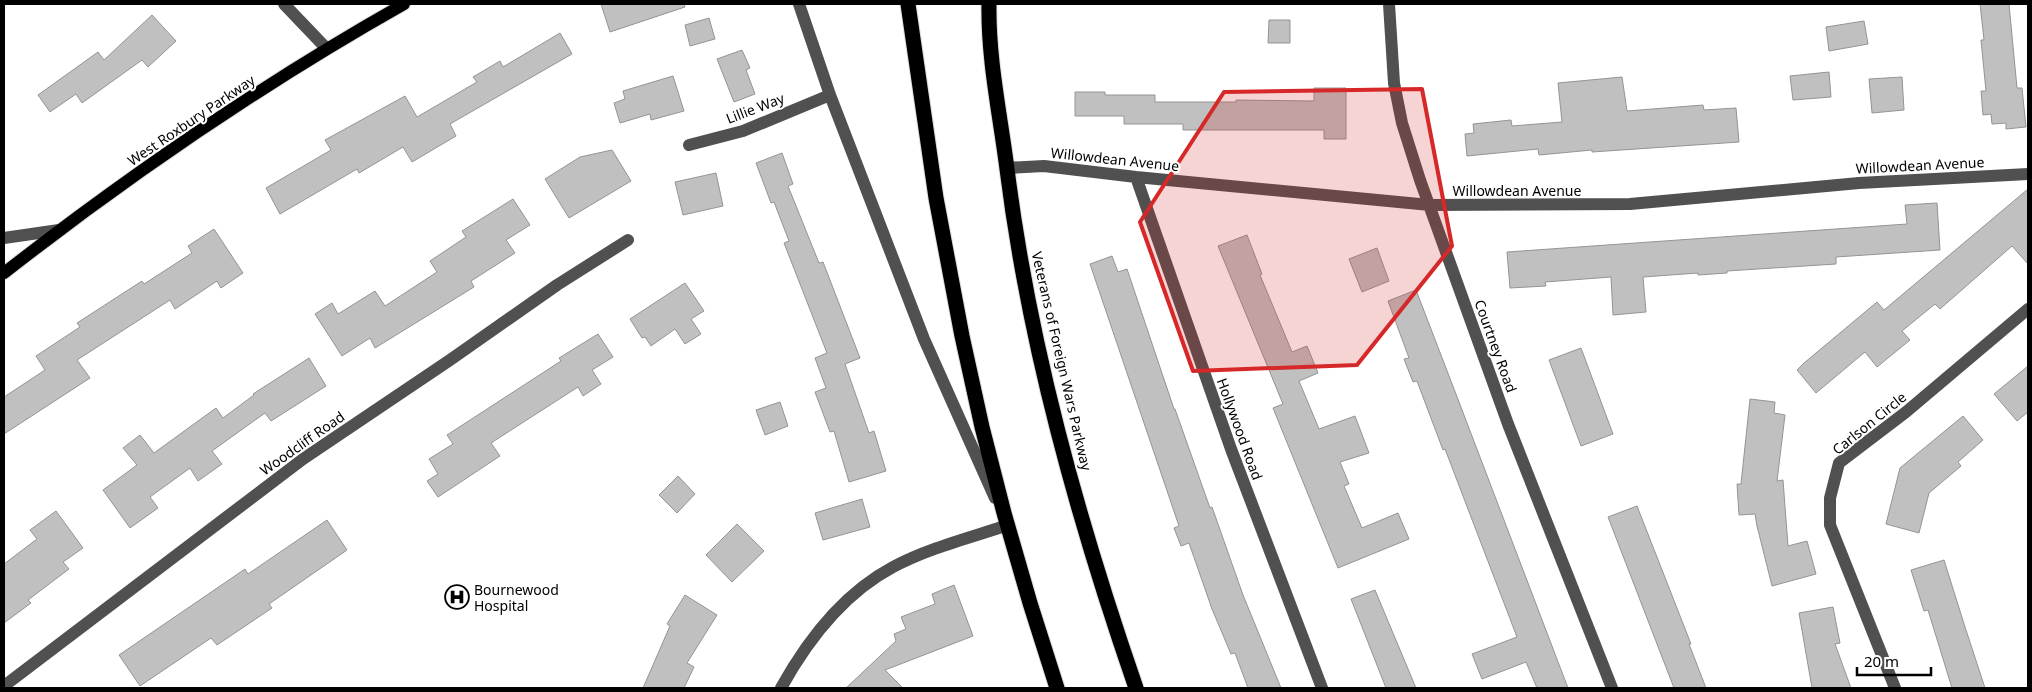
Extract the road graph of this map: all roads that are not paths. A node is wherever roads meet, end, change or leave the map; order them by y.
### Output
1 (284, 4) edge
2 (404, 4) edge
3 (799, 4) edge
4 (908, 4) edge
5 (989, 4) edge
6 (1389, 4) edge
7 (326, 48) junction
8 (830, 95) junction
9 (689, 145) dead end
10 (1006, 168) junction
11 (2028, 174) edge
12 (1136, 177) junction
13 (1430, 206) junction
14 (59, 230) junction
15 (4, 238) edge
16 (628, 240) dead end
17 (4, 273) edge
18 (2028, 309) edge
19 (1008, 525) junction
20 (4, 686) edge
21 (781, 688) edge
22 (1058, 688) edge
23 (1136, 688) edge
24 (1322, 688) edge
25 (1612, 688) edge
26 (1895, 688) edge

1 - 7 street
2 - 7 main road, West Roxbury Parkway
3 - 8 street
4 - 19 highway
5 - 10 highway, Veterans of Foreign Wars Parkway
6 - 13 street, Courtney Road
7 - 14 main road, West Roxbury Parkway
8 - 9 street, Lillie Way
8 - 19 street
10 - 12 street, Willowdean Avenue
10 - 23 highway, Veterans of Foreign Wars Parkway
11 - 13 street, Willowdean Avenue
12 - 13 street, Willowdean Avenue
12 - 24 street, Hollywood Road
13 - 25 street, Courtney Road
14 - 15 street
14 - 17 main road, West Roxbury Parkway
16 - 20 street, Woodcliff Road
18 - 26 street, Carlson Circle
19 - 21 street
19 - 22 highway

